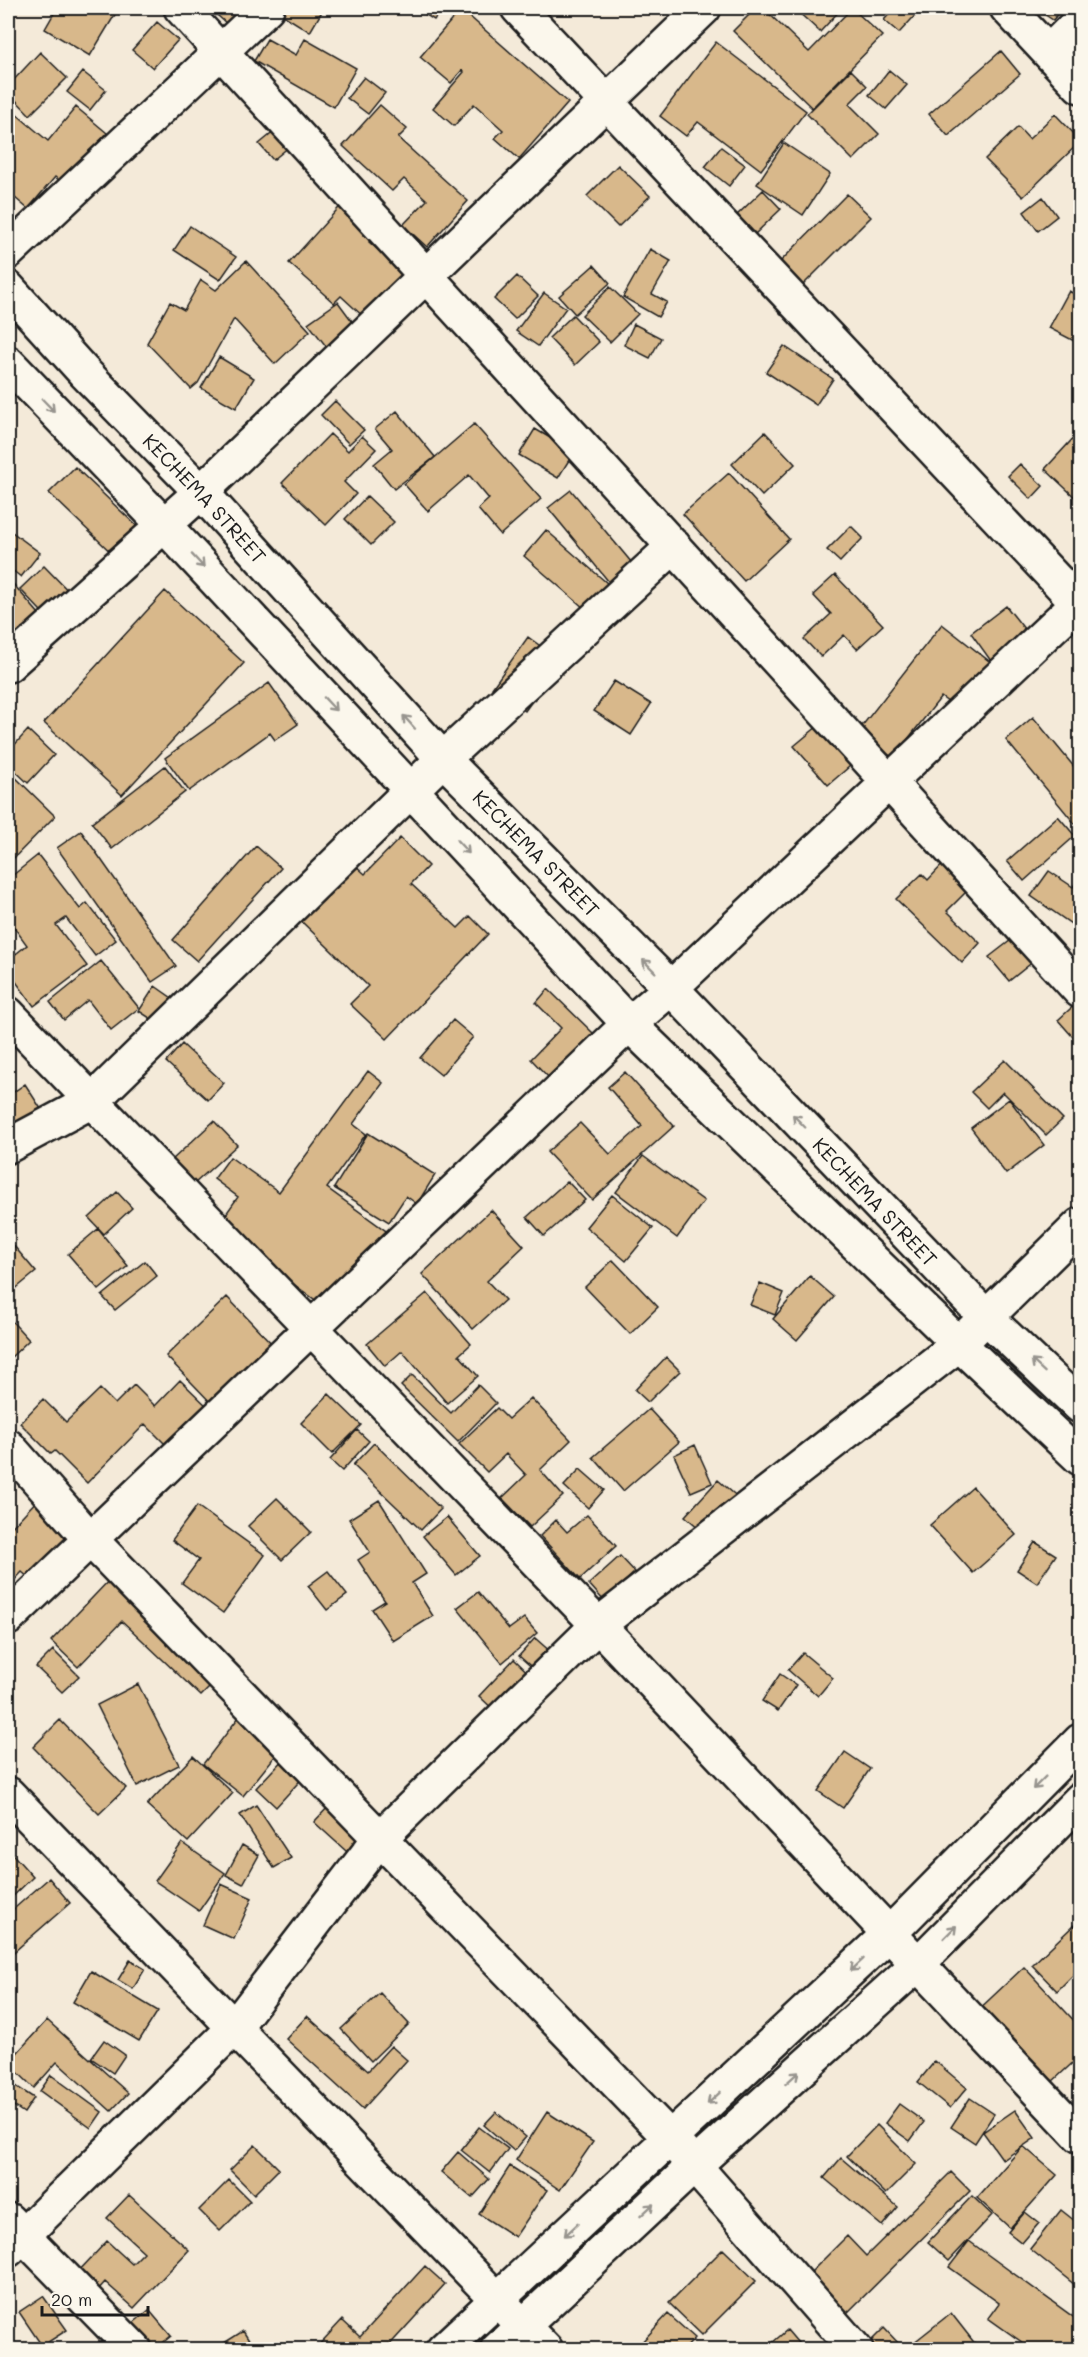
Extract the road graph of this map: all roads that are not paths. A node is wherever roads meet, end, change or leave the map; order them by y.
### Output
1 (181, 8) edge
2 (267, 8) edge
3 (518, 8) edge
4 (704, 8) edge
5 (1007, 8) edge
6 (1080, 21) edge
7 (221, 51) junction
8 (1049, 52) junction
9 (1080, 86) edge
10 (607, 101) junction
11 (8, 252) edge
12 (427, 274) junction
13 (8, 288) edge
14 (8, 363) edge
15 (201, 492) junction
16 (163, 524) junction
17 (674, 546) junction
18 (1080, 603) edge
19 (8, 665) edge
20 (443, 759) junction
21 (889, 782) junction
22 (411, 791) junction
23 (671, 988) junction
24 (1080, 991) edge
25 (8, 1014) edge
26 (629, 1024) junction
27 (92, 1101) junction
28 (8, 1146) edge
29 (1080, 1225) edge
30 (985, 1316) junction
31 (311, 1328) junction
32 (959, 1344) junction
33 (1080, 1406) edge
34 (8, 1446) edge
35 (1080, 1458) edge
36 (90, 1539) junction
37 (8, 1618) edge
38 (597, 1625) junction
39 (1080, 1741) edge
40 (8, 1794) edge
41 (1080, 1800) edge
42 (379, 1839) junction
43 (890, 1933) junction
44 (919, 1963) junction
45 (234, 2028) junction
46 (1080, 2136) edge
47 (670, 2138) junction
48 (695, 2165) junction
49 (13, 2234) edge
50 (496, 2299) junction
51 (523, 2325) junction
52 (135, 2349) edge
53 (443, 2349) edge
54 (497, 2349) edge
55 (546, 2349) edge
56 (856, 2349) edge

1 - 7 street
2 - 7 street
3 - 10 street
4 - 10 street
5 - 8 street
6 - 8 street
7 - 11 street
7 - 12 street
8 - 9 street
10 - 12 street
10 - 18 street
12 - 15 street
12 - 17 street
13 - 15 street, KECHEMA STREET
14 -> 16 street
15 - 16 street
20 -> 15 street, KECHEMA STREET
16 - 19 street
16 -> 22 street
17 - 20 street
17 - 21 street
18 - 21 street
20 - 22 street
23 -> 20 street, KECHEMA STREET
21 - 23 street
21 - 24 street
22 -> 26 street
22 - 27 street
23 - 26 street
30 -> 23 street, KECHEMA STREET
25 - 27 street
26 - 31 street
26 - 32 street
27 - 28 street
27 - 31 street
29 - 30 street
30 - 32 street
33 -> 30 street, KECHEMA STREET
31 - 36 street
31 - 38 street
32 - 35 street
32 - 38 street
34 - 36 street
36 - 37 street
36 - 42 street
38 - 42 street
38 - 43 street
39 -> 43 street
40 - 45 street
44 -> 41 street
42 - 45 street
42 - 47 street
43 - 44 street
43 -> 47 street
44 - 46 street
48 -> 44 street
45 - 49 street
45 - 50 street
47 - 48 street
47 -> 50 street
51 -> 48 street
48 - 56 street
49 - 52 street
50 - 51 street
50 - 53 street
51 - 54 street
51 - 55 street

